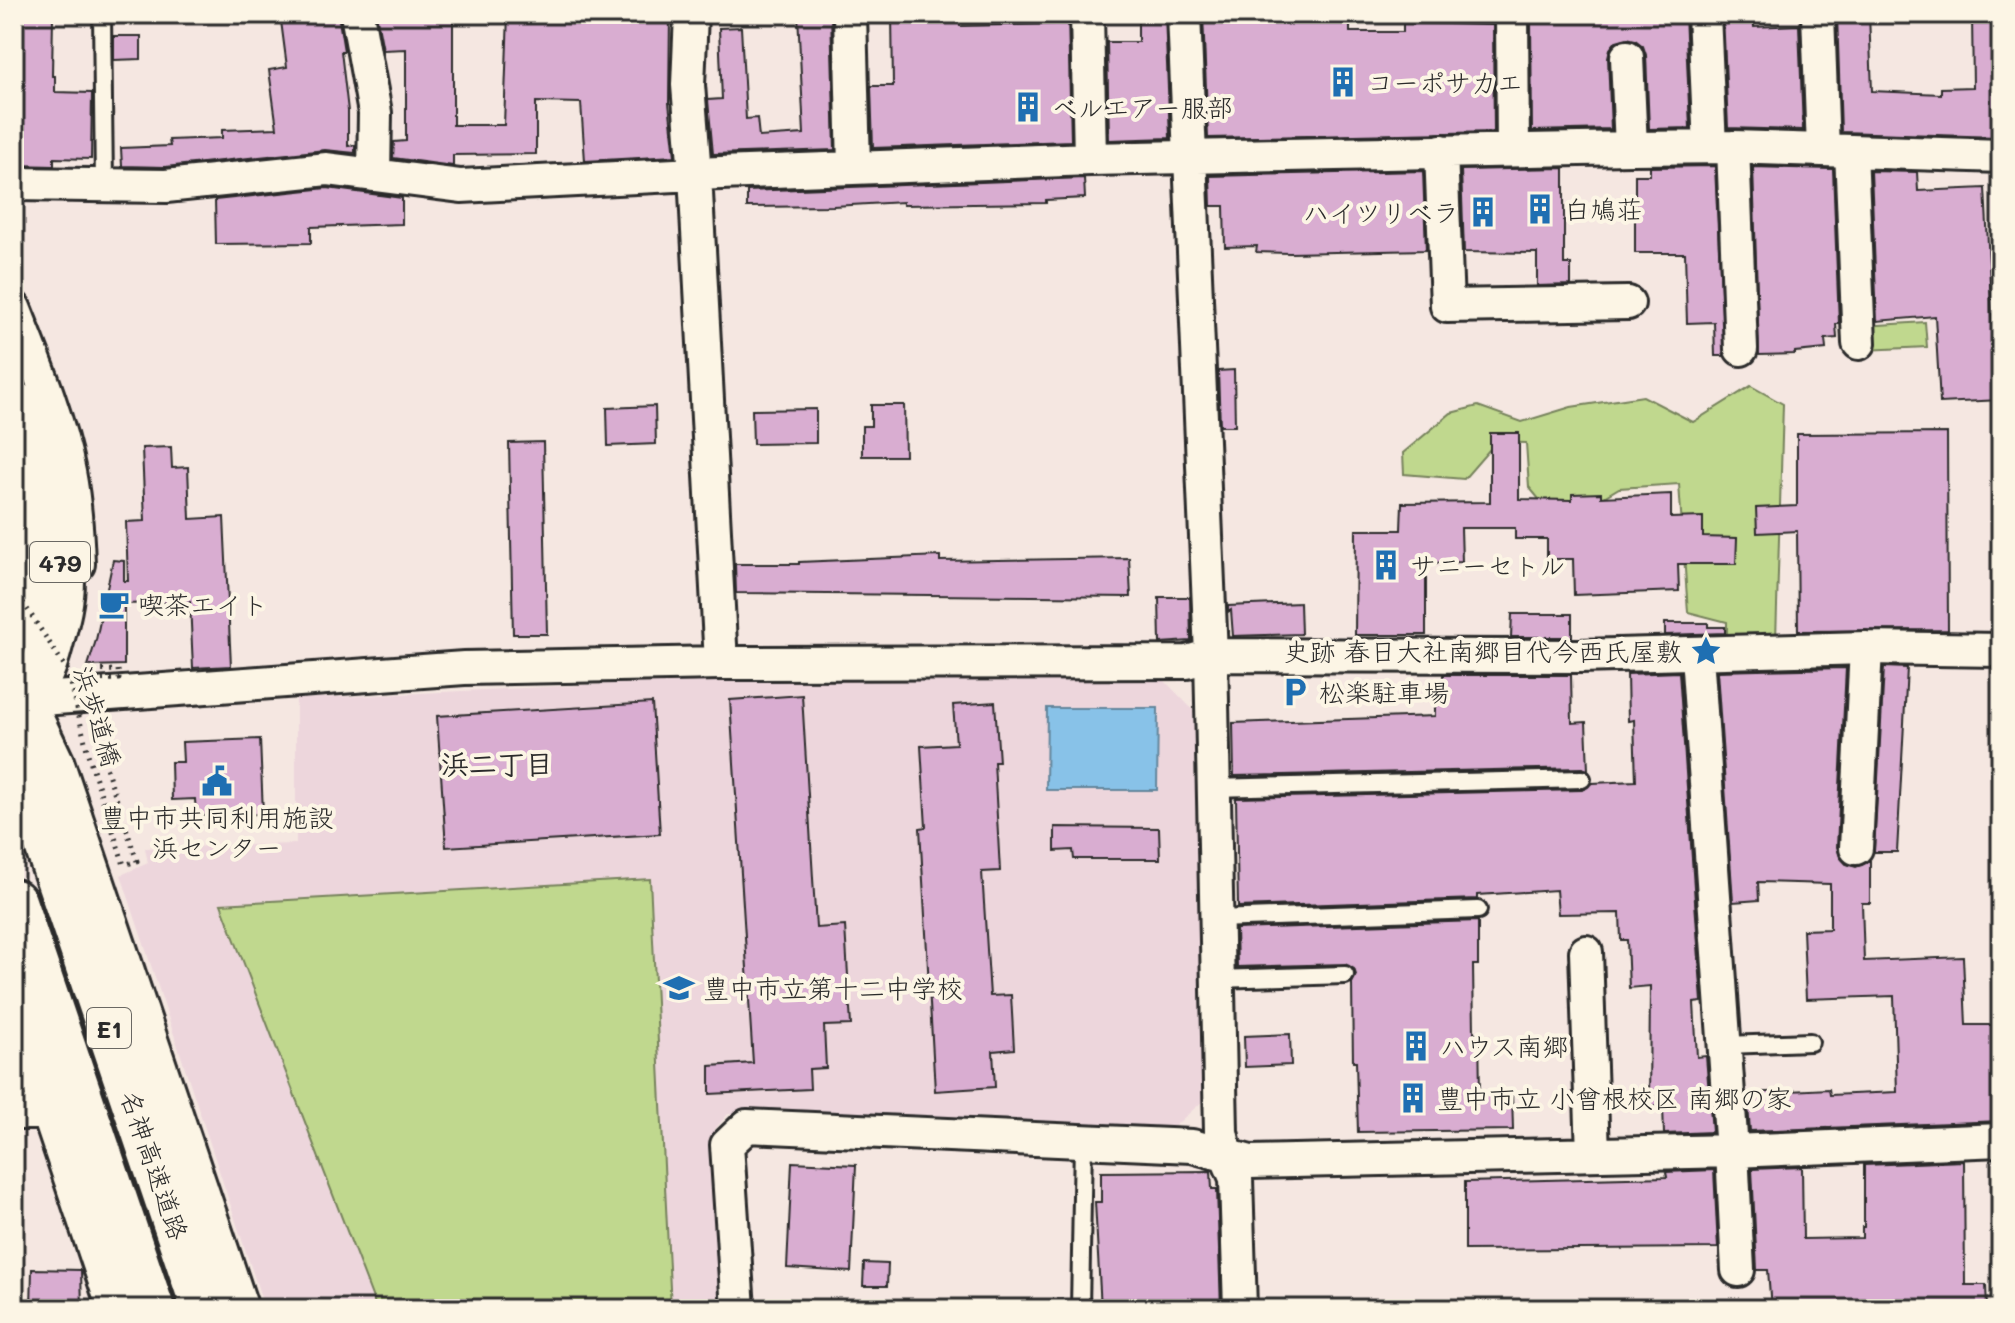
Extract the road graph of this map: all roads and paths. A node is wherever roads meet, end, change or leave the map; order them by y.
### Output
1 (102, 14) edge
2 (357, 14) edge
3 (691, 14) edge
4 (850, 14) edge
5 (1087, 14) edge
6 (1184, 14) edge
7 (1512, 14) edge
8 (1704, 14) edge
9 (1818, 14) edge
10 (1627, 57) dead end
11 (1721, 147) junction
12 (1631, 148) junction
13 (1513, 150) junction
14 (1837, 150) junction
15 (1441, 151) junction
16 (1189, 156) junction
17 (2001, 156) edge
18 (1090, 159) junction
19 (854, 167) junction
20 (695, 174) junction
21 (374, 175) junction
22 (14, 184) edge
23 (104, 185) junction
24 (1628, 303) dead end
25 (14, 308) edge
26 (1859, 343) dead end
27 (1741, 349) dead end
28 (14, 404) edge
29 (14, 517) edge
30 (14, 589) edge
31 (14, 631) edge
32 (1866, 648) junction
33 (2001, 650) edge
34 (1211, 655) junction
35 (1697, 655) junction
36 (721, 663) junction
37 (84, 683) junction
38 (21, 709) edge
39 (14, 748) edge
40 (1582, 779) dead end
41 (1213, 788) junction
42 (1856, 848) dead end
43 (14, 902) edge
44 (1478, 910) dead end
45 (1216, 919) junction
46 (1586, 952) dead end
47 (1345, 975) dead end
48 (1217, 979) junction
49 (14, 1011) edge
50 (1810, 1042) dead end
51 (1725, 1045) junction
52 (14, 1113) edge
53 (48, 1113) junction
54 (2001, 1140) edge
55 (1083, 1141) junction
56 (1732, 1151) junction
57 (1593, 1154) junction
58 (1226, 1155) junction
59 (1738, 1270) dead end
60 (114, 1309) edge
61 (152, 1309) edge
62 (204, 1309) edge
63 (242, 1309) edge
64 (738, 1309) edge
65 (1080, 1309) edge
66 (1240, 1309) edge

1 - 23 lane
2 - 21 street
3 - 20 street
4 - 19 street
5 - 18 street
6 - 16 street
7 - 13 street
8 - 11 street
9 - 14 street
10 - 12 street
11 - 12 street
11 - 14 street
11 - 27 street
12 - 13 street
13 - 15 street
14 - 17 street
14 - 26 street
15 - 16 street
15 - 24 street
16 - 18 street
16 - 34 street
18 - 19 street
19 - 20 street
20 - 21 street
20 - 36 street
21 - 23 street
22 - 23 street
25 - 38 street
28 - 38 highway, 479
29 - 31 highway, 479
30 - 37 path, 浜歩道橋, bridge
32 - 33 street
32 - 35 street
32 - 42 street
34 - 35 street
34 - 36 street
34 - 41 street
35 - 51 street
36 - 37 street
37 - 37 path, bridge
37 - 37 path, 浜歩道橋, bridge
37 - 38 street
38 - 63 street
39 - 62 highway, 名神高速道路 / E1
40 - 41 lane
41 - 45 street
43 - 61 highway, 名神高速道路 / E1
44 - 45 lane
45 - 48 street
46 - 57 street
47 - 48 lane
48 - 58 street
49 - 53 street
50 - 51 lane
51 - 56 street
52 - 53 street
53 - 60 street
54 - 56 street
55 - 58 street
55 - 64 street
55 - 65 lane
56 - 57 street
56 - 59 street
57 - 58 street
58 - 66 street

